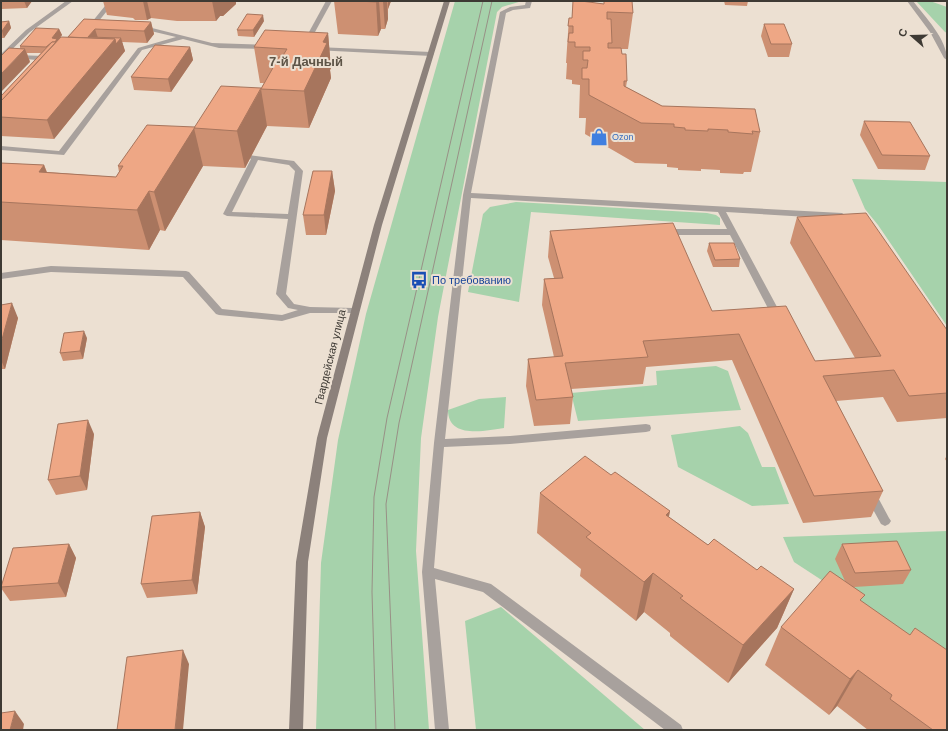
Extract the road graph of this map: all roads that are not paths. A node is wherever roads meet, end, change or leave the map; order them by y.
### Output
1 (70, 1) edge
2 (112, 1) edge
3 (329, 1) edge
4 (447, 1) edge
5 (529, 1) edge
6 (910, 1) edge
7 (115, 25) edge
8 (129, 26) edge
9 (312, 32) edge
10 (181, 38) junction
11 (277, 48) edge
12 (307, 49) edge
13 (431, 54) junction
14 (16, 57) edge
15 (1, 58) edge
16 (947, 58) edge
17 (32, 69) edge
18 (1, 148) edge
19 (467, 195) junction
20 (720, 208) junction
21 (292, 217) junction
22 (849, 217) edge
23 (655, 232) edge
24 (732, 232) junction
25 (1, 276) edge
26 (310, 310) junction
27 (354, 311) junction
28 (784, 330) edge
29 (646, 428) dead end
30 (439, 443) junction
31 (866, 485) edge
32 (885, 521) dead end
33 (428, 572) junction
34 (670, 728) edge
35 (296, 730) edge
36 (442, 730) edge

1 - 15 street
2 - 7 street
3 - 9 street
4 - 13 street, Гвардейская улица
5 - 19 street
6 - 16 street
8 - 10 street
10 - 11 street
10 - 18 street
12 - 13 street
13 - 27 street, Гвардейская улица
14 - 17 street
19 - 20 street
19 - 30 street
20 - 22 street
20 - 24 street
21 - 21 street
21 - 26 street
23 - 24 street
24 - 28 street
25 - 26 street
26 - 27 street
27 - 35 street, Гвардейская улица
29 - 30 street
30 - 33 street
31 - 32 street
33 - 34 street
33 - 36 street

